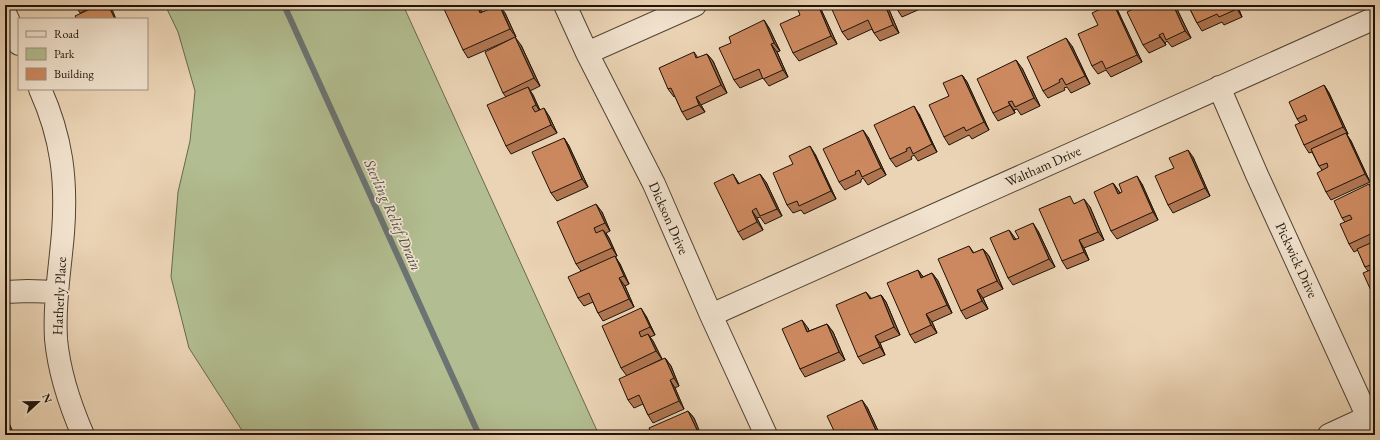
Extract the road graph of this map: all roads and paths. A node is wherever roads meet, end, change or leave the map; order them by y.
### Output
1 (565, 5) edge
2 (695, 5) edge
3 (5, 13) edge
4 (1375, 18) edge
5 (18, 42) edge
6 (587, 53) junction
7 (1219, 87) junction
8 (40, 90) edge
9 (5, 292) edge
10 (56, 292) junction
11 (711, 315) junction
12 (1371, 425) edge
13 (83, 435) edge
14 (766, 435) edge
15 (1329, 435) edge

1 - 6 street, Dickson Drive
2 - 6 street
3 - 5 street
4 - 7 street, Waltham Drive
6 - 11 street, Dickson Drive
7 - 11 street, Waltham Drive
7 - 12 street, Pickwick Drive
8 - 10 street, Hatherly Place
9 - 10 street
10 - 13 street, Hatherly Place
11 - 14 street, Dickson Drive
12 - 15 street

